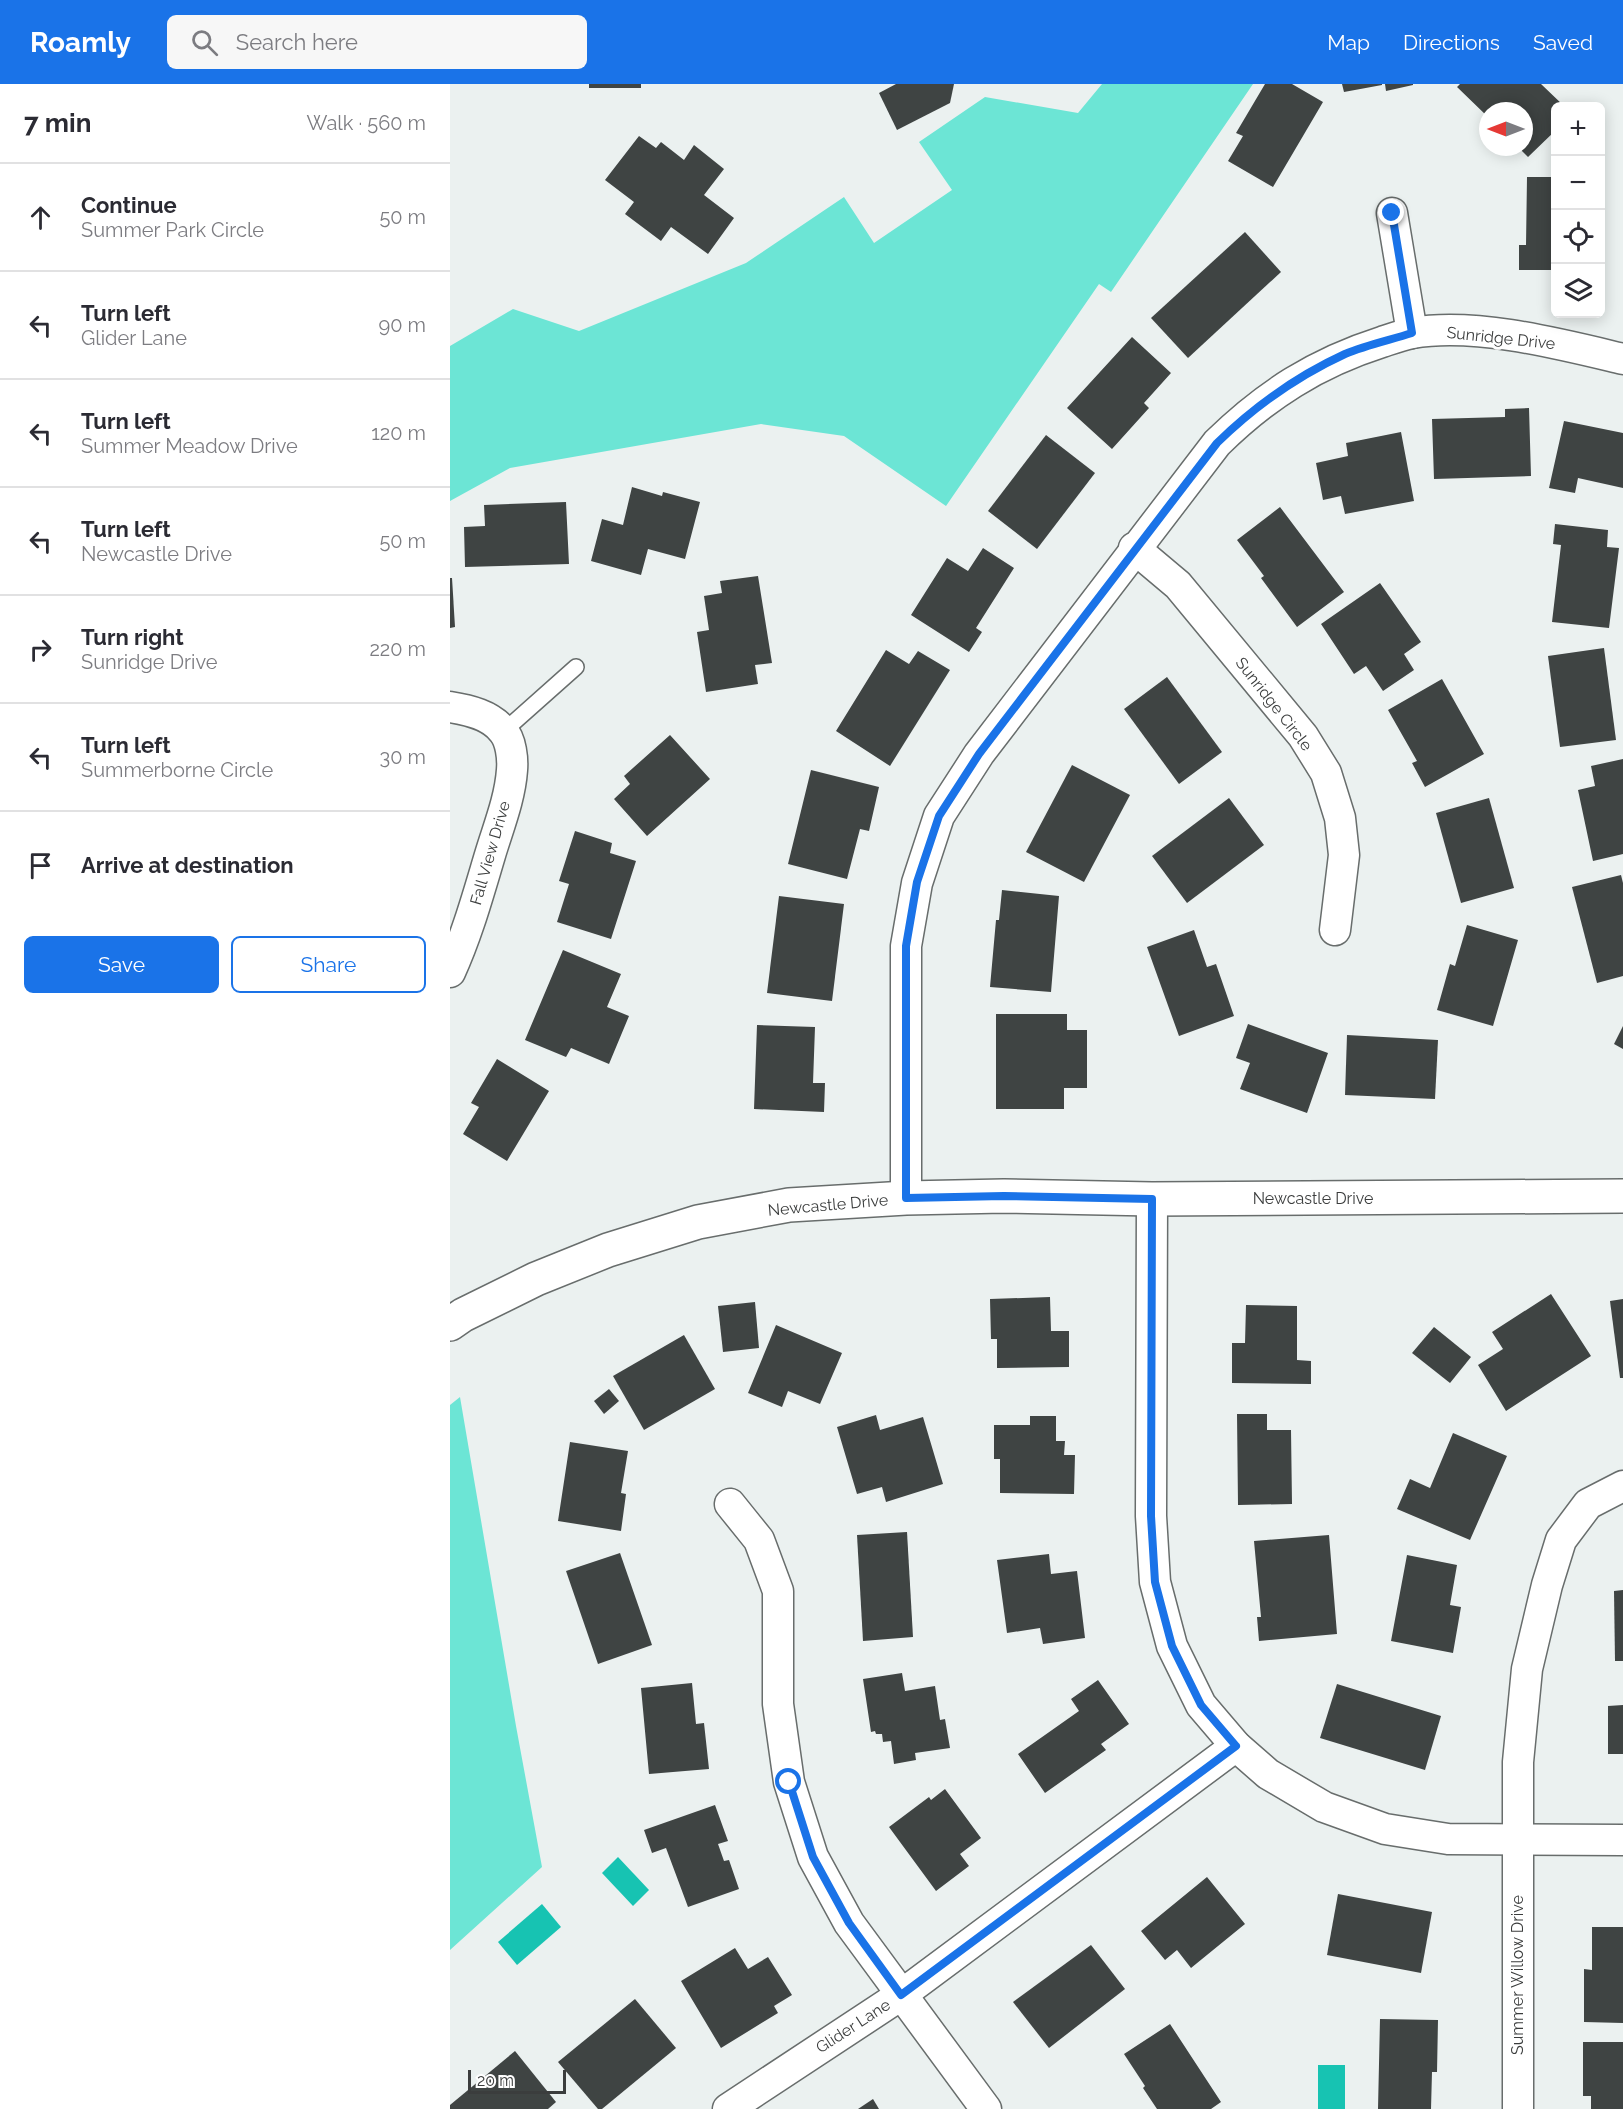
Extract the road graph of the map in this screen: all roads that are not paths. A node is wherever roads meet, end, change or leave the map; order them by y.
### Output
1 (1392, 213) dead end
2 (1412, 333) junction
3 (1623, 359) edge
4 (1134, 548) junction
5 (576, 668) dead end
6 (450, 707) edge
7 (504, 731) junction
8 (1335, 930) dead end
9 (450, 972) edge
10 (1623, 1196) edge
11 (906, 1198) junction
12 (1152, 1199) junction
13 (450, 1324) edge
14 (1623, 1486) edge
15 (730, 1504) dead end
16 (1236, 1746) junction
17 (1517, 1840) junction
18 (1623, 1840) edge
19 (901, 1995) junction
20 (728, 2109) edge
21 (986, 2109) edge
22 (1518, 2109) edge

1 - 2 street
2 - 3 street, Sunridge Drive
2 - 4 street, Sunridge Drive
4 - 8 street, Sunridge Circle
4 - 11 street, Sunridge Drive
5 - 7 lane
6 - 7 street
7 - 9 street, Fall View Drive
10 - 12 street, Newcastle Drive
11 - 12 street, Newcastle Drive
11 - 13 street, Newcastle Drive
12 - 16 street
14 - 17 street, Summer Willow Drive
15 - 19 street
16 - 17 street
16 - 19 street, Glider Lane
17 - 18 street
17 - 22 street, Summer Willow Drive
19 - 20 street, Glider Lane
19 - 21 street

